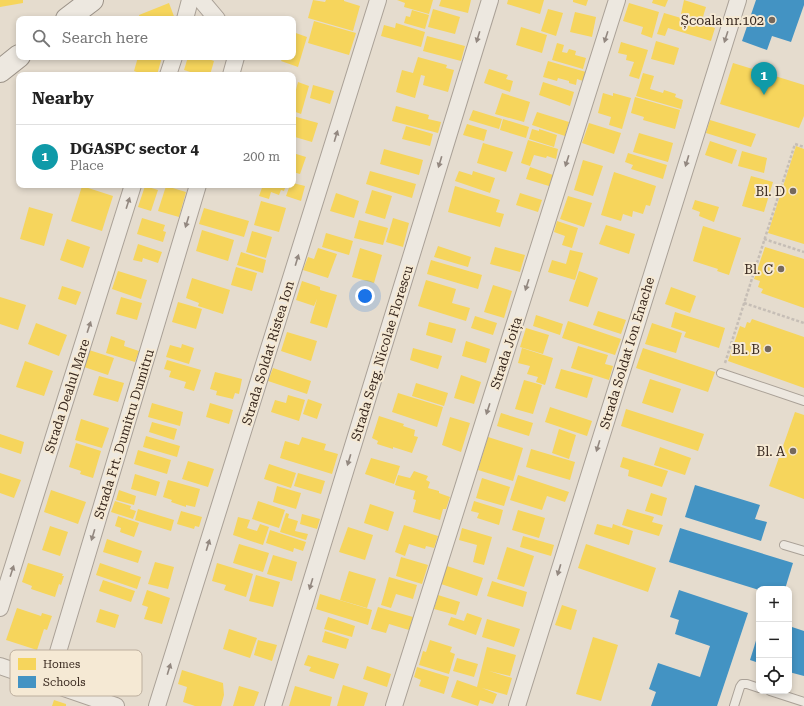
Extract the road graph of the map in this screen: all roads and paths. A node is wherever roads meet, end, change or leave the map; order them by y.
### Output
1 (92, 0) edge
2 (190, 0) edge
3 (201, 0) edge
4 (378, 0) edge
5 (490, 0) edge
6 (617, 0) edge
7 (738, 0) edge
8 (71, 16) edge
9 (186, 16) edge
10 (214, 16) edge
11 (16, 58) edge
12 (173, 60) edge
13 (235, 60) edge
14 (0, 71) edge
15 (169, 72) edge
16 (232, 72) edge
17 (804, 147) edge
18 (132, 188) edge
19 (197, 188) edge
20 (764, 239) junction
21 (804, 252) edge
22 (744, 303) junction
23 (804, 322) edge
24 (721, 373) joint
25 (804, 401) edge
26 (784, 545) dead end
27 (804, 551) edge
28 (0, 608) edge
29 (59, 650) edge
30 (0, 666) edge
31 (10, 669) edge
32 (756, 687) edge
33 (779, 694) edge
34 (77, 696) edge
35 (89, 702) edge
36 (804, 702) edge
37 (116, 706) edge
38 (157, 706) edge
39 (273, 706) edge
40 (394, 706) edge
41 (517, 706) edge
42 (734, 706) edge

1 - 8 main road
2 - 9 street
3 - 10 street
38 -> 4 street, Strada Soldat Ristea Ion
5 -> 39 street, Strada Serg. Nicolae Florescu
6 -> 40 street, Strada Joița
7 -> 41 street, Strada Soldat Ion Enache
11 - 14 main road
12 - 15 street
13 - 16 street
17 - 20 path
28 -> 18 street, Strada Dealul Mare
19 -> 29 street, Strada Frt. Dumitru Dumitru
20 - 21 path
20 - 22 path
22 - 23 path
22 - 24 path
24 - 25 lane
26 - 27 lane
30 - 31 street
32 - 42 lane
33 - 36 lane
34 - 35 street
35 - 37 street

